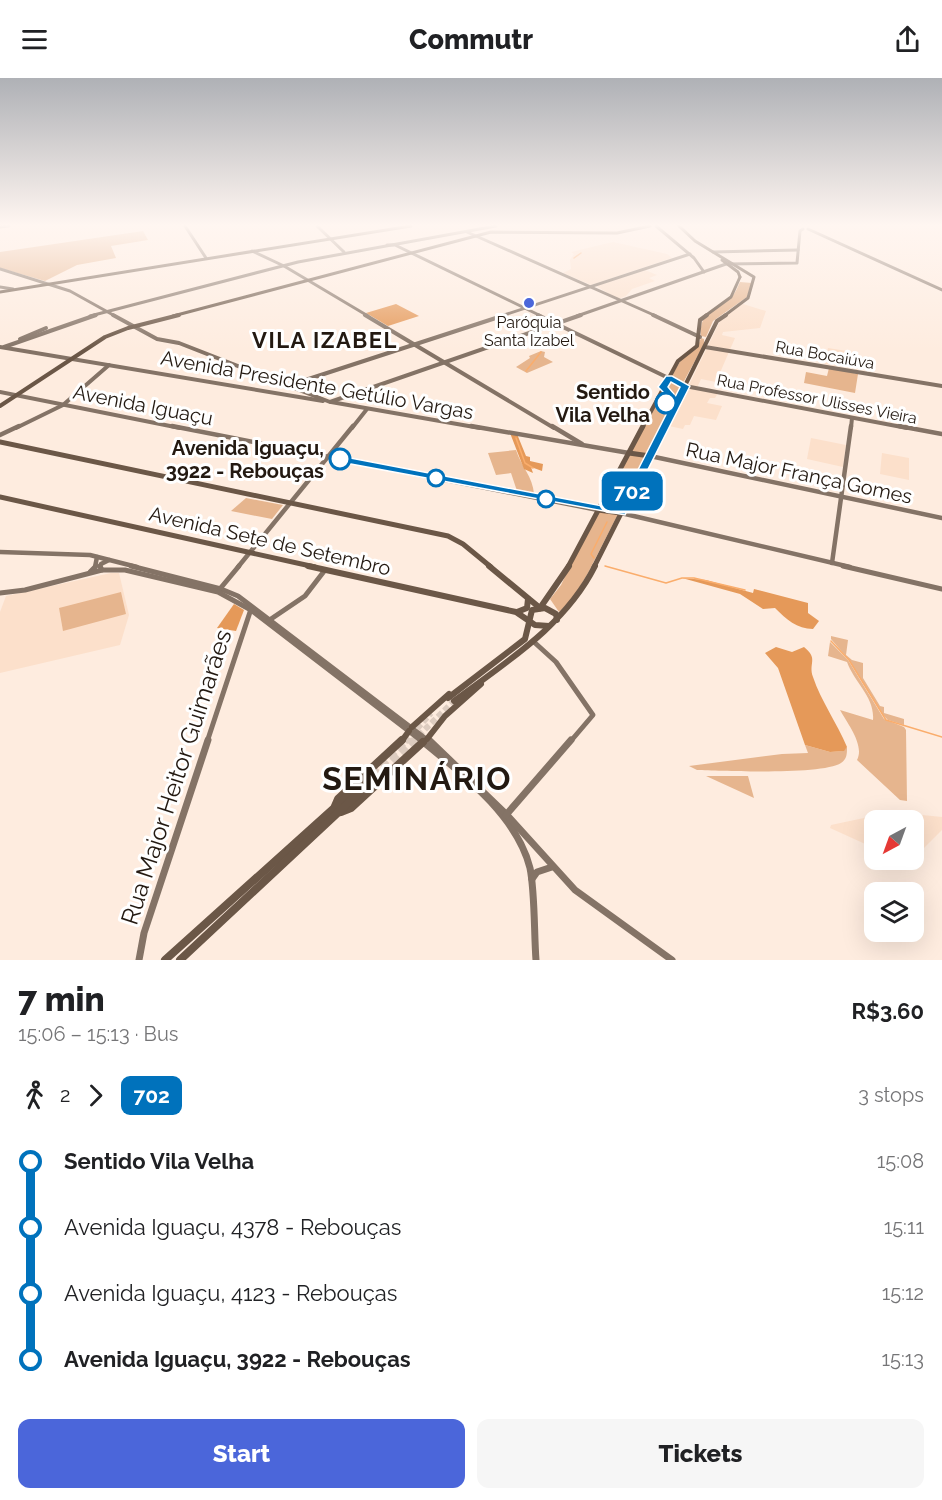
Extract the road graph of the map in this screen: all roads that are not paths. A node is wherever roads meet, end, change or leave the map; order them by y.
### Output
1 (147, 267) edge
2 (275, 267) edge
3 (287, 267) edge
4 (355, 267) edge
5 (441, 267) edge
6 (549, 267) edge
7 (650, 267) edge
8 (701, 267) edge
9 (717, 267) edge
10 (731, 267) edge
11 (739, 267) edge
12 (891, 267) edge
13 (0, 269) edge
14 (704, 272) junction
15 (754, 277) junction
16 (308, 280) junction
17 (742, 281) junction
18 (45, 283) junction
19 (754, 283) junction
20 (593, 286) junction
21 (0, 287) edge
22 (13, 289) junction
23 (942, 290) edge
24 (0, 292) edge
25 (620, 301) junction
26 (526, 308) junction
27 (106, 311) junction
28 (558, 323) junction
29 (134, 327) junction
30 (700, 336) junction
31 (709, 339) junction
32 (414, 344) junction
33 (705, 346) junction
34 (1, 347) edge
35 (72, 359) junction
36 (444, 363) junction
37 (109, 365) junction
38 (669, 378) junction
39 (287, 386) junction
40 (685, 386) junction
41 (942, 387) edge
42 (0, 392) edge
43 (16, 396) junction
44 (322, 400) junction
45 (330, 402) junction
46 (63, 405) junction
47 (0, 406) edge
48 (367, 409) junction
49 (852, 418) junction
50 (942, 434) edge
51 (0, 435) edge
52 (0, 442) edge
53 (584, 445) junction
54 (628, 453) junction
55 (650, 456) junction
56 (327, 457) junction
57 (0, 497) edge
58 (841, 497) junction
59 (289, 503) junction
60 (598, 510) junction
61 (621, 513) junction
62 (942, 518) edge
63 (463, 544) junction
64 (474, 549) dead end
65 (0, 552) edge
66 (249, 553) junction
67 (97, 557) junction
68 (109, 560) junction
69 (832, 563) junction
70 (102, 570) junction
71 (325, 570) junction
72 (88, 573) junction
73 (942, 589) edge
74 (219, 590) junction
75 (0, 593) edge
76 (528, 599) junction
77 (539, 605) junction
78 (252, 608) junction
79 (516, 612) junction
80 (268, 621) junction
81 (531, 622) junction
82 (554, 624) junction
83 (529, 630) junction
84 (534, 642) junction
85 (488, 672) junction
86 (451, 699) tunnel mouth
87 (410, 729) junction
88 (425, 741) junction
89 (374, 776) tunnel mouth
90 (335, 812) junction
91 (506, 815) junction
92 (552, 867) junction
93 (532, 879) junction
94 (139, 960) edge
95 (165, 960) edge
96 (180, 960) edge
97 (536, 960) edge
98 (672, 960) edge

1 - 18 main road
2 - 27 street
3 - 16 street
4 - 16 main road
5 - 26 street, Rua Professor Ulisses Vieira
6 - 20 street
7 - 20 street
8 - 14 street
9 - 14 street
10 - 17 main road
11 - 15 main road
12 - 23 street
13 - 18 street
14 - 25 street
15 - 17 main road
15 - 19 main road
16 - 29 main road
16 - 32 street
17 - 19 main road
17 - 30 main road
18 - 22 main road
18 - 27 street
19 - 31 main road
20 - 25 street
20 - 26 street
21 - 22 street
22 - 24 main road
25 - 28 street
25 - 30 street
26 - 28 street, Rua Professor Ulisses Vieira
26 - 32 street
27 - 29 street
27 - 34 street
28 - 36 street
28 - 38 street, Rua Professor Ulisses Vieira
29 - 35 main road
29 - 39 street
30 - 31 main road
30 - 38 main road
31 - 33 main road
32 - 36 street
32 - 39 street
33 - 40 main road
33 - 41 street, Rua Bocaiúva
34 - 35 street, Avenida Presidente Getúlio Vargas
35 - 37 street, Avenida Presidente Getúlio Vargas
35 - 43 main road
36 - 45 street
36 - 53 street
37 - 44 street, Avenida Presidente Getúlio Vargas
37 - 46 street
38 - 40 street, Rua Professor Ulisses Vieira
38 - 54 main road
39 - 44 street
40 - 49 street, Rua Professor Ulisses Vieira
40 - 55 main road
42 - 43 street, Avenida Iguaçu
43 - 46 street, Avenida Iguaçu
43 - 47 main road
44 - 45 street, Avenida Presidente Getúlio Vargas
45 - 48 street, Avenida Presidente Getúlio Vargas
46 - 51 street
46 - 56 street, Avenida Iguaçu
48 - 53 street, Avenida Presidente Getúlio Vargas
48 - 56 street
49 - 50 street, Rua Professor Ulisses Vieira
49 - 58 street
52 - 59 main road
53 - 54 street, Avenida Presidente Getúlio Vargas
54 - 55 main road
54 - 60 main road
55 - 58 street, Rua Major França Gomes
55 - 61 main road
56 - 59 street
56 - 60 street, Avenida Iguaçu
57 - 66 main road, Avenida Sete de Setembro
58 - 62 street, Rua Major França Gomes
58 - 69 street
59 - 63 main road
59 - 66 street
60 - 61 main road
60 - 77 main road
61 - 69 street
61 - 82 main road
63 - 64 main road
63 - 76 main road
65 - 67 street
66 - 71 main road, Avenida Sete de Setembro
66 - 74 street
67 - 68 street
67 - 72 street
68 - 70 street
68 - 74 street
69 - 73 street
70 - 72 street
70 - 74 street
71 - 79 main road, Avenida Sete de Setembro
71 - 80 street
72 - 75 street
74 - 78 street
76 - 77 main road
76 - 79 main road
77 - 81 main road
77 - 82 main road
78 - 80 street
78 - 94 street, Rua Major Heitor Guimarães
79 - 81 main road, Avenida Sete de Setembro
80 - 87 street
81 - 82 main road
81 - 83 main road
82 - 84 main road
83 - 84 main road
83 - 85 main road
84 - 85 main road
84 - 91 street
85 - 86 main road
85 - 87 main road
85 - 88 main road
87 - 88 street
87 - 90 main road
88 - 90 main road
88 - 91 street
89 - 90 main road
90 - 95 main road
90 - 96 main road
91 - 92 street
91 - 93 street
92 - 93 street
92 - 98 street
93 - 97 street

